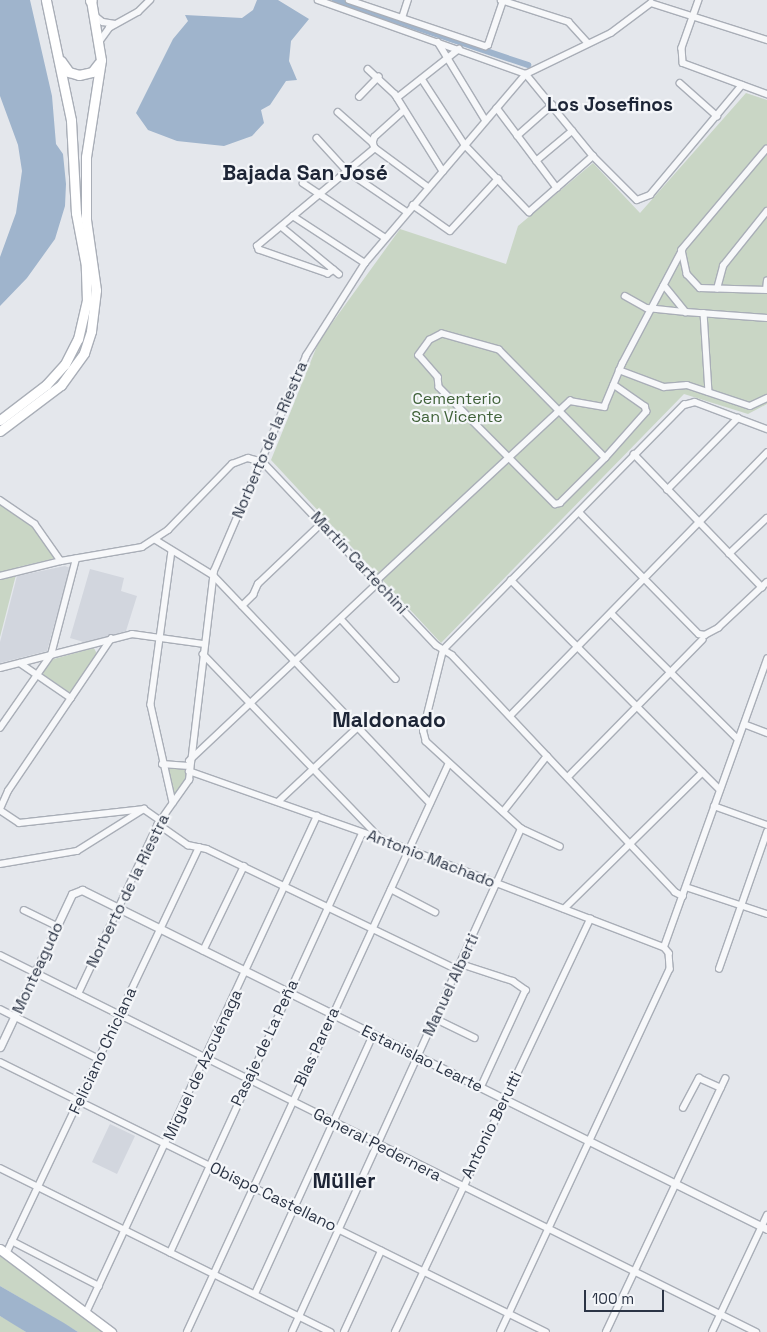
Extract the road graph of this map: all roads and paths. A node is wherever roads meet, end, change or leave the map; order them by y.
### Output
1 (46, 0) edge
2 (92, 0) edge
3 (150, 0) edge
4 (318, 0) edge
5 (349, 0) edge
6 (408, 0) edge
7 (502, 0) edge
8 (699, 0) edge
9 (93, 14) junction
10 (693, 15) junction
11 (402, 18) junction
12 (117, 24) junction
13 (767, 40) edge
14 (438, 41) junction
15 (99, 42) junction
16 (588, 43) junction
17 (459, 49) junction
18 (101, 55) junction
19 (59, 57) junction
20 (448, 60) junction
21 (368, 69) dead end
22 (526, 74) junction
23 (378, 78) junction
24 (422, 79) junction
25 (680, 83) dead end
26 (742, 85) junction
27 (767, 94) edge
28 (359, 97) dead end
29 (397, 98) junction
30 (552, 105) junction
31 (497, 108) junction
32 (404, 111) junction
33 (338, 112) dead end
34 (717, 116) junction
35 (486, 121) junction
36 (572, 131) junction
37 (517, 136) junction
38 (317, 138) dead end
39 (465, 145) junction
40 (374, 146) junction
41 (767, 149) edge
42 (593, 156) junction
43 (536, 161) junction
44 (347, 171) junction
45 (443, 171) junction
46 (498, 179) junction
47 (303, 183) dead end
48 (428, 187) junction
49 (557, 188) junction
50 (319, 193) junction
51 (413, 205) junction
52 (767, 211) edge
53 (407, 212) junction
54 (293, 216) junction
55 (282, 227) junction
56 (384, 237) junction
57 (682, 250) junction
58 (365, 263) junction
59 (767, 281) edge
60 (664, 285) junction
61 (716, 289) junction
62 (766, 290) edge
63 (626, 296) dead end
64 (651, 309) junction
65 (686, 312) junction
66 (704, 314) junction
67 (767, 318) edge
68 (619, 370) junction
69 (614, 385) junction
70 (709, 392) junction
71 (767, 398) edge
72 (559, 411) junction
73 (738, 418) junction
74 (0, 420) edge
75 (767, 428) edge
76 (0, 430) edge
77 (767, 453) edge
78 (634, 454) junction
79 (605, 458) junction
80 (509, 459) junction
81 (263, 462) junction
82 (667, 490) junction
83 (0, 500) edge
84 (579, 512) junction
85 (767, 518) edge
86 (698, 522) junction
87 (322, 523) junction
88 (156, 540) junction
89 (172, 550) junction
90 (729, 554) junction
91 (76, 559) junction
92 (61, 561) junction
93 (213, 575) junction
94 (0, 576) edge
95 (644, 578) junction
96 (511, 580) junction
97 (377, 582) junction
98 (767, 582) edge
99 (762, 587) junction
100 (242, 606) junction
101 (611, 613) junction
102 (341, 620) junction
103 (160, 637) junction
104 (703, 637) junction
105 (111, 639) junction
106 (204, 644) junction
107 (578, 648) junction
108 (443, 650) junction
109 (51, 654) junction
110 (202, 654) junction
111 (767, 659) edge
112 (295, 662) junction
113 (20, 663) junction
114 (0, 668) edge
115 (37, 674) junction
116 (671, 674) junction
117 (396, 679) dead end
118 (72, 698) junction
119 (251, 704) junction
120 (637, 708) junction
121 (510, 716) junction
122 (744, 724) junction
123 (0, 728) edge
124 (357, 728) junction
125 (767, 733) edge
126 (738, 738) junction
127 (548, 756) junction
128 (449, 763) junction
129 (162, 764) junction
130 (189, 766) junction
131 (313, 769) junction
132 (702, 773) junction
133 (568, 777) junction
134 (720, 790) junction
135 (278, 802) junction
136 (173, 803) junction
137 (430, 803) junction
138 (714, 806) junction
139 (144, 808) junction
140 (0, 810) edge
141 (503, 812) junction
142 (317, 816) junction
143 (159, 822) junction
144 (767, 825) edge
145 (521, 829) junction
146 (767, 832) edge
147 (362, 834) junction
148 (382, 839) junction
149 (632, 843) junction
150 (199, 847) junction
151 (560, 847) dead end
152 (409, 850) junction
153 (0, 864) edge
154 (244, 866) junction
155 (497, 884) junction
156 (287, 886) junction
157 (686, 887) junction
158 (391, 889) junction
159 (78, 890) joint
160 (682, 896) junction
161 (742, 906) junction
162 (328, 907) junction
163 (119, 908) junction
164 (564, 909) junction
165 (24, 910) dead end
166 (435, 912) dead end
167 (767, 914) edge
168 (590, 919) junction
169 (57, 926) junction
170 (372, 928) junction
171 (161, 929) junction
172 (664, 948) junction
173 (203, 951) junction
174 (0, 955) edge
175 (460, 967) junction
176 (718, 968) dead end
177 (246, 972) junction
178 (35, 973) junction
179 (288, 992) junction
180 (78, 994) junction
181 (0, 1009) edge
182 (120, 1015) junction
183 (332, 1015) junction
184 (15, 1016) junction
185 (436, 1019) junction
186 (374, 1035) junction
187 (475, 1038) dead end
188 (0, 1047) edge
189 (418, 1057) junction
190 (206, 1058) junction
191 (99, 1059) junction
192 (0, 1062) edge
193 (247, 1079) junction
194 (725, 1079) dead end
195 (480, 1088) junction
196 (721, 1088) junction
197 (504, 1100) junction
198 (79, 1101) junction
199 (292, 1102) junction
200 (683, 1108) dead end
201 (334, 1123) junction
202 (591, 1142) junction
203 (166, 1145) junction
204 (378, 1145) junction
205 (209, 1166) junction
206 (0, 1168) edge
207 (676, 1183) junction
208 (38, 1187) junction
209 (462, 1187) junction
210 (253, 1188) junction
211 (295, 1208) junction
212 (767, 1215) edge
213 (765, 1227) edge
214 (550, 1228) junction
215 (339, 1230) junction
216 (125, 1231) junction
217 (12, 1241) junction
218 (381, 1251) junction
219 (3, 1252) edge
220 (170, 1253) junction
221 (635, 1270) junction
222 (422, 1272) junction
223 (214, 1274) junction
224 (99, 1286) junction
225 (255, 1294) junction
226 (86, 1313) junction
227 (510, 1314) junction
228 (720, 1314) junction
229 (299, 1316) junction
230 (111, 1332) edge
231 (187, 1332) edge
232 (292, 1332) edge
233 (330, 1332) edge
234 (344, 1332) edge
235 (395, 1332) edge
236 (501, 1332) edge
237 (546, 1332) edge
238 (606, 1332) edge
239 (712, 1332) edge
240 (756, 1332) edge

1 - 19 main road
2 - 9 main road
3 - 12 street
4 - 14 street
5 - 11 street
6 - 11 street
7 - 11 street
7 - 16 street
8 - 10 street
9 - 12 street
9 - 15 main road
10 - 13 street
10 - 16 street, Norberto de la Riestra
10 - 26 street
12 - 15 street
14 - 17 street
14 - 20 street
15 - 18 main road
16 - 22 street, Norberto de la Riestra
17 - 20 street
17 - 22 street
18 - 19 main road
18 - 76 main road
19 - 74 main road
20 - 24 street
20 - 35 street
21 - 23 street
22 - 30 street
22 - 31 street, Norberto de la Riestra
23 - 28 street
23 - 29 street
24 - 29 street
24 - 39 street
25 - 34 street
26 - 27 street
26 - 34 street
29 - 32 street
30 - 36 street
30 - 37 street
31 - 35 street, Norberto de la Riestra
31 - 37 street
32 - 40 street
32 - 45 street
33 - 40 street
34 - 42 street
35 - 39 street, Norberto de la Riestra
36 - 42 street
36 - 43 street
37 - 43 street
38 - 44 street
39 - 45 street, Norberto de la Riestra
39 - 46 street
40 - 44 street
40 - 48 street
41 - 57 street
42 - 49 street
43 - 49 street
44 - 50 street
44 - 53 street
45 - 48 street, Norberto de la Riestra
46 - 49 street
46 - 51 street
47 - 50 street
48 - 51 street, Norberto de la Riestra
50 - 54 street
50 - 56 street
51 - 53 street, Norberto de la Riestra
52 - 61 street
53 - 56 street, Norberto de la Riestra
54 - 55 street
54 - 58 street
55 - 55 street
56 - 58 street, Norberto de la Riestra
57 - 60 street
57 - 61 street
58 - 81 street, Norberto de la Riestra
59 - 62 street
60 - 64 street
60 - 65 street
61 - 62 street
63 - 64 street
64 - 65 street
64 - 68 street
65 - 66 street
66 - 67 street
66 - 70 street
68 - 69 street
68 - 70 street
69 - 72 street
69 - 79 street
70 - 71 street
72 - 79 street
72 - 80 street
72 - 80 street
73 - 75 street
73 - 78 street
73 - 82 street
77 - 86 street
78 - 82 street
78 - 84 street
79 - 80 street
80 - 97 street
81 - 87 street, Martín Cartechini
81 - 88 street
81 - 93 street, Norberto de la Riestra
82 - 86 street
83 - 92 street
84 - 95 street
84 - 96 street
85 - 90 street
86 - 90 street
86 - 95 street
87 - 97 street, Martín Cartechini
87 - 100 street
88 - 89 street
88 - 91 street
89 - 93 street
89 - 103 street
90 - 99 street
91 - 92 street
91 - 109 street
92 - 94 street
93 - 100 street
93 - 106 street, Norberto de la Riestra
95 - 101 street
95 - 104 street
96 - 107 street
96 - 108 street
97 - 102 street
97 - 108 street, Martín Cartechini
98 - 99 street
99 - 104 street
100 - 112 street
101 - 107 street
101 - 116 street
102 - 112 street
102 - 117 street
103 - 105 street
103 - 106 street
103 - 129 street
104 - 116 street
105 - 109 street
105 - 118 street
106 - 110 street, Norberto de la Riestra
107 - 120 street
107 - 121 street
108 - 121 street, Martín Cartechini
108 - 128 street
109 - 113 street
109 - 115 street
110 - 119 street
110 - 130 street, Norberto de la Riestra
111 - 122 street
112 - 119 street
112 - 124 street
113 - 114 street
113 - 115 street
115 - 118 street
115 - 123 street
116 - 120 street
116 - 126 street
118 - 140 street
119 - 130 street
119 - 131 street
120 - 132 street
120 - 133 street
121 - 127 street, Martín Cartechini
122 - 125 street
122 - 126 street
124 - 131 street
124 - 137 street
126 - 134 street
127 - 133 street, Martín Cartechini
127 - 141 street
128 - 137 street, Blas Parera
128 - 141 street
129 - 130 street, Antonio Machado
129 - 136 street
130 - 135 street, Antonio Machado
130 - 136 street, Norberto de la Riestra
131 - 135 street
131 - 148 street
132 - 134 street
132 - 149 street
133 - 149 street, Martín Cartechini
134 - 138 street
135 - 142 street, Antonio Machado
136 - 143 street, Norberto de la Riestra
137 - 152 street, Blas Parera
138 - 144 street
138 - 157 street
139 - 140 street
139 - 143 street
139 - 153 street
141 - 145 street
142 - 147 street, Antonio Machado
142 - 156 street, Miguel de Azcuénaga
143 - 150 street
143 - 163 street, Norberto de la Riestra
145 - 151 street
145 - 155 street, Manuel Alberti
146 - 161 street
147 - 148 street, Antonio Machado
147 - 162 street, Pasaje de La Peña
148 - 152 street, Antonio Machado
149 - 160 street, Martín Cartechini
149 - 164 street
150 - 154 street
150 - 171 street, Feliciano Chiclana
152 - 155 street, Antonio Machado
152 - 158 street, Blas Parera
154 - 156 street
154 - 173 street
155 - 164 street, Antonio Machado
155 - 175 street, Manuel Alberti
156 - 162 street
156 - 177 street, Miguel de Azcuénaga
157 - 160 street
157 - 161 street
158 - 166 street
158 - 170 street, Blas Parera
159 - 163 street, Estanislao Learte
159 - 169 street, Monteagudo
160 - 172 street
161 - 167 street
161 - 176 street
162 - 170 street
162 - 179 street, Pasaje de La Peña
163 - 171 street, Estanislao Learte
163 - 180 street, Norberto de la Riestra
164 - 168 street, Antonio Machado
165 - 169 street
168 - 172 street, Antonio Machado
168 - 197 street, Antonio Berutti
169 - 178 street, Monteagudo
170 - 175 street
170 - 183 street, Blas Parera
171 - 173 street, Estanislao Learte
171 - 182 street, Feliciano Chiclana
172 - 202 street, Antonio Machado
173 - 177 street, Estanislao Learte
174 - 178 street, General Pedernera
175 - 185 street, Manuel Alberti
175 - 195 street
177 - 179 street, Estanislao Learte
177 - 190 street, Miguel de Azcuénaga
178 - 180 street, General Pedernera
178 - 184 street, Monteagudo
179 - 183 street, Estanislao Learte
179 - 193 street, Pasaje de La Peña
180 - 182 street, General Pedernera
181 - 184 street
182 - 190 street, General Pedernera
182 - 191 street, Feliciano Chiclana
183 - 186 street, Estanislao Learte
183 - 199 street, Blas Parera
184 - 188 street, Monteagudo
184 - 191 street
185 - 187 street
185 - 189 street, Manuel Alberti
186 - 189 street, Estanislao Learte
186 - 201 street
189 - 195 street, Estanislao Learte
189 - 204 street, Manuel Alberti
190 - 193 street, General Pedernera
190 - 203 street, Miguel de Azcuénaga
191 - 198 street, Feliciano Chiclana
192 - 198 street, Obispo Castellano
193 - 199 street, General Pedernera
193 - 205 street, Pasaje de La Peña
194 - 196 street
195 - 197 street, Estanislao Learte
196 - 200 street
196 - 207 street
197 - 202 street, Estanislao Learte
197 - 209 street, Antonio Berutti
198 - 203 street, Obispo Castellano
198 - 208 street, Feliciano Chiclana
199 - 201 street, General Pedernera
199 - 210 street, Blas Parera
201 - 204 street, General Pedernera
201 - 211 street
202 - 207 street, Estanislao Learte
202 - 214 street
203 - 205 street, Obispo Castellano
203 - 216 street, Miguel de Azcuénaga
204 - 209 street, General Pedernera
204 - 215 street, Manuel Alberti
205 - 210 street, Obispo Castellano
205 - 220 street, Pasaje de La Peña
206 - 208 street
207 - 213 street, Estanislao Learte
207 - 221 street
208 - 216 street
208 - 217 street, Feliciano Chiclana
209 - 214 street, General Pedernera
209 - 222 street, Antonio Berutti
210 - 211 street, Obispo Castellano
210 - 223 street, Blas Parera
211 - 215 street, Obispo Castellano
211 - 225 street
212 - 213 street
213 - 228 street
214 - 221 street, General Pedernera
214 - 227 street
215 - 218 street, Obispo Castellano
215 - 229 street, Manuel Alberti
216 - 220 street
216 - 224 street, Miguel de Azcuénaga
217 - 219 street, Feliciano Chiclana
217 - 224 street
218 - 222 street, Obispo Castellano
218 - 234 street
219 - 226 main road
220 - 223 street
221 - 228 street, General Pedernera
221 - 238 street
222 - 227 street, Obispo Castellano
222 - 235 street, Antonio Berutti
223 - 225 street
223 - 231 street, Blas Parera
224 - 226 street, Miguel de Azcuénaga
225 - 229 street
226 - 230 main road
227 - 236 street
227 - 237 street, Obispo Castellano
228 - 239 street
228 - 240 street, General Pedernera
229 - 232 street, Manuel Alberti
229 - 233 street

